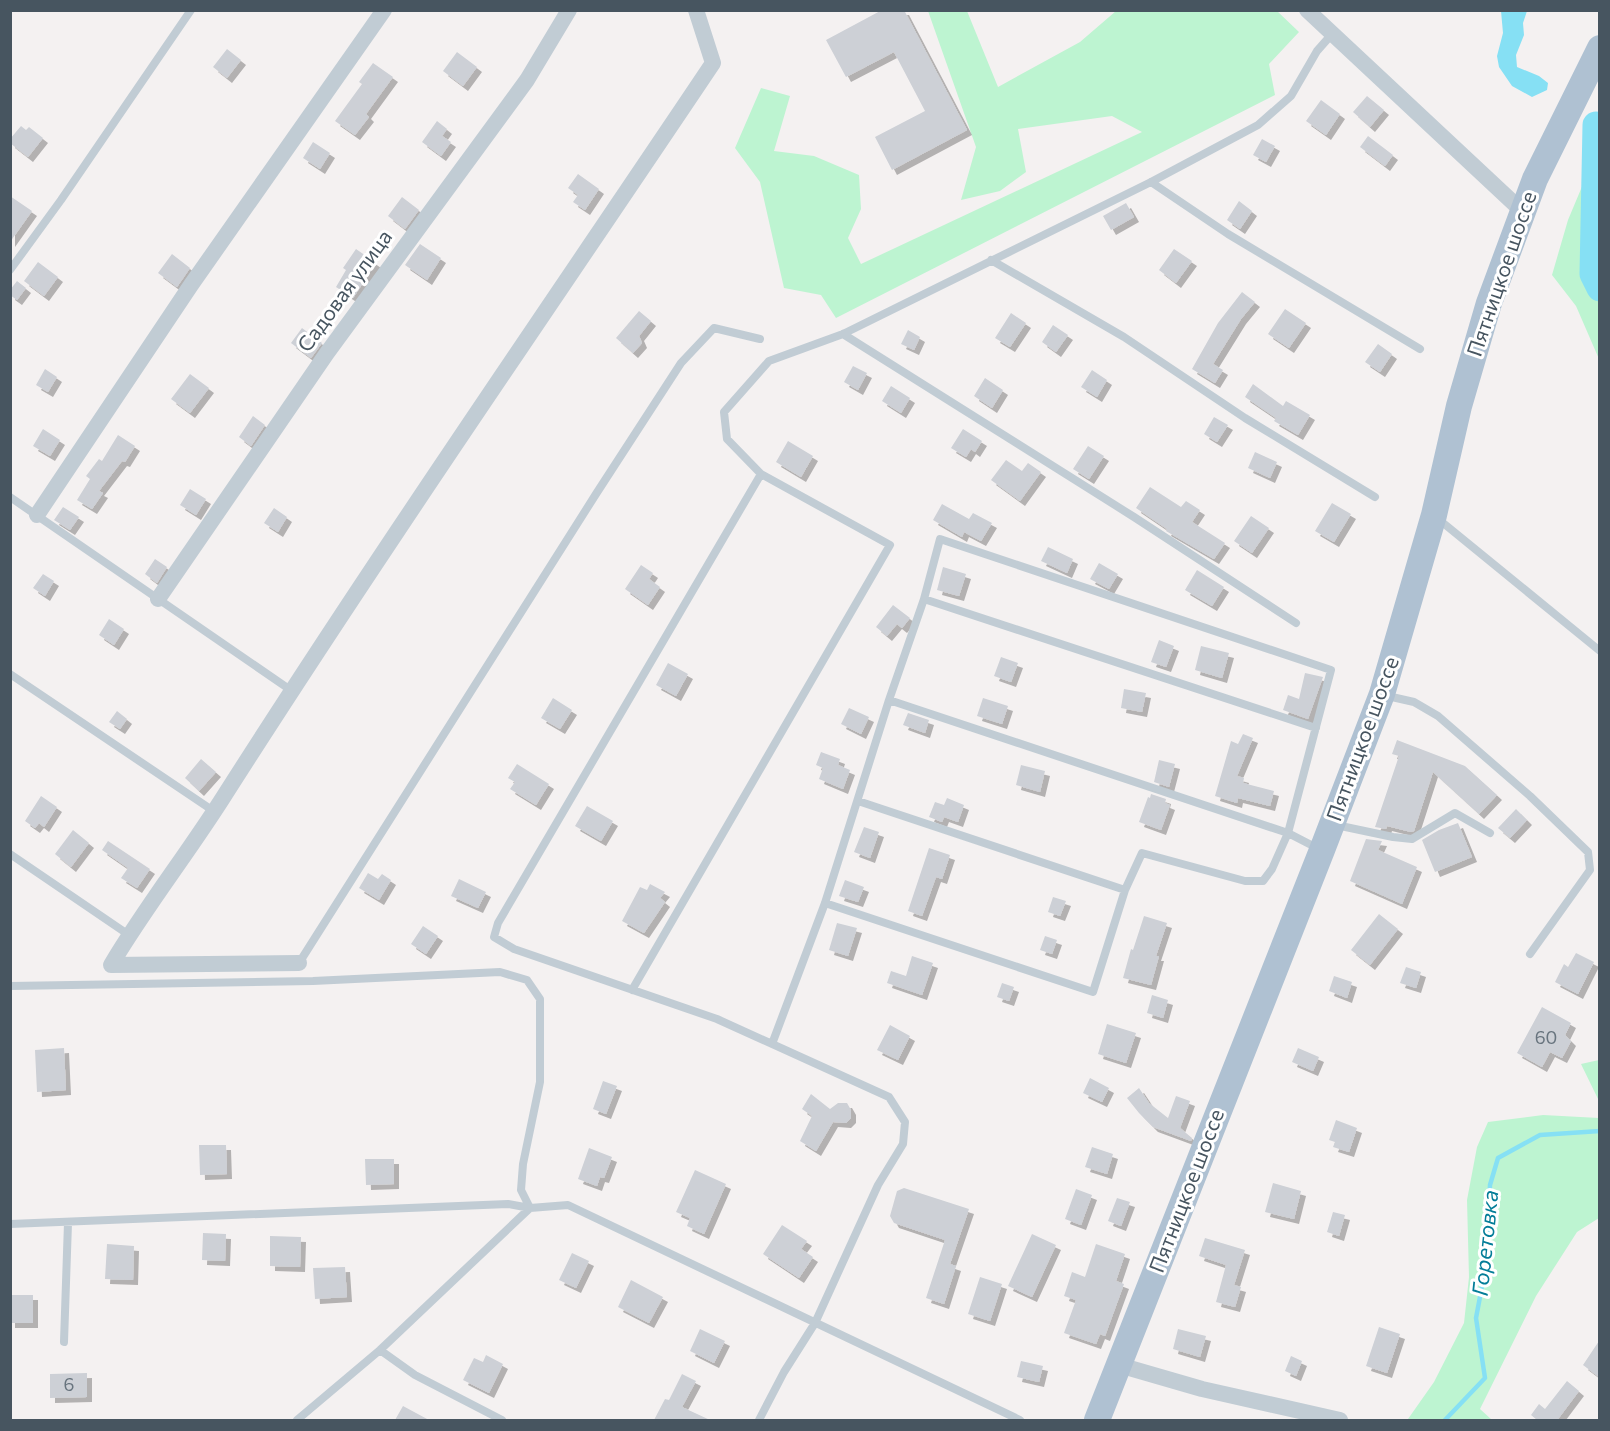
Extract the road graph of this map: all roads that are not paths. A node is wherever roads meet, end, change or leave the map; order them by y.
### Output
1 (191, 10) edge
2 (384, 10) edge
3 (569, 10) edge
4 (696, 10) edge
5 (1307, 10) edge
6 (1332, 34) junction
7 (1599, 48) edge
8 (1151, 182) junction
9 (1522, 211) junction
10 (991, 260) junction
11 (10, 270) edge
12 (843, 334) junction
13 (760, 339) dead end
14 (1420, 349) dead end
15 (761, 474) junction
16 (10, 497) edge
17 (1375, 497) dead end
18 (37, 515) junction
19 (1434, 515) junction
20 (158, 599) junction
21 (924, 599) junction
22 (1296, 623) dead end
23 (1599, 651) edge
24 (10, 674) edge
25 (292, 691) junction
26 (1382, 694) junction
27 (889, 700) junction
28 (1316, 728) junction
29 (858, 801) junction
30 (214, 812) junction
31 (1332, 824) junction
32 (1490, 832) dead end
33 (1287, 833) junction
34 (1322, 850) junction
35 (10, 854) edge
36 (1125, 890) junction
37 (825, 903) junction
38 (129, 935) junction
39 (1530, 954) dead end
40 (300, 963) joint
41 (10, 986) edge
42 (632, 990) junction
43 (772, 1044) junction
44 (530, 1209) junction
45 (68, 1223) junction
46 (10, 1224) edge
47 (815, 1323) junction
48 (64, 1342) dead end
49 (380, 1350) junction
50 (1119, 1365) junction
51 (297, 1420) edge
52 (502, 1420) edge
53 (759, 1420) edge
54 (1020, 1420) edge
55 (1097, 1420) edge
56 (1340, 1420) edge

1 - 11 lane
2 - 18 street
3 - 20 street, Садовая улица
4 - 25 street
5 - 6 street
6 - 8 lane
6 - 9 street
7 - 9 main road, Пятницкое шоссе
8 - 10 lane
8 - 14 lane
9 - 19 main road, Пятницкое шоссе
10 - 12 lane
10 - 17 lane
12 - 15 lane
12 - 22 lane
13 - 40 lane
15 - 42 lane
15 - 42 lane
16 - 18 lane
18 - 20 lane
19 - 23 lane
19 - 26 main road, Пятницкое шоссе
20 - 25 lane
21 - 27 lane
21 - 28 lane
21 - 28 lane
24 - 30 lane
25 - 30 street
26 - 31 main road, Пятницкое шоссе
26 - 39 lane
27 - 29 lane
27 - 33 lane
28 - 33 lane
29 - 36 lane
29 - 37 lane
30 - 38 street
31 - 32 lane
31 - 34 main road, Пятницкое шоссе
33 - 34 lane
33 - 36 lane
34 - 50 main road, Пятницкое шоссе
35 - 38 lane
36 - 37 lane
37 - 43 lane
38 - 40 street
41 - 44 lane
42 - 43 lane
43 - 47 lane
44 - 45 lane
44 - 47 lane
44 - 49 lane
45 - 46 lane
45 - 48 lane
47 - 53 lane
47 - 54 lane
49 - 51 lane
49 - 52 lane
50 - 55 main road, Пятницкое шоссе
50 - 56 street

